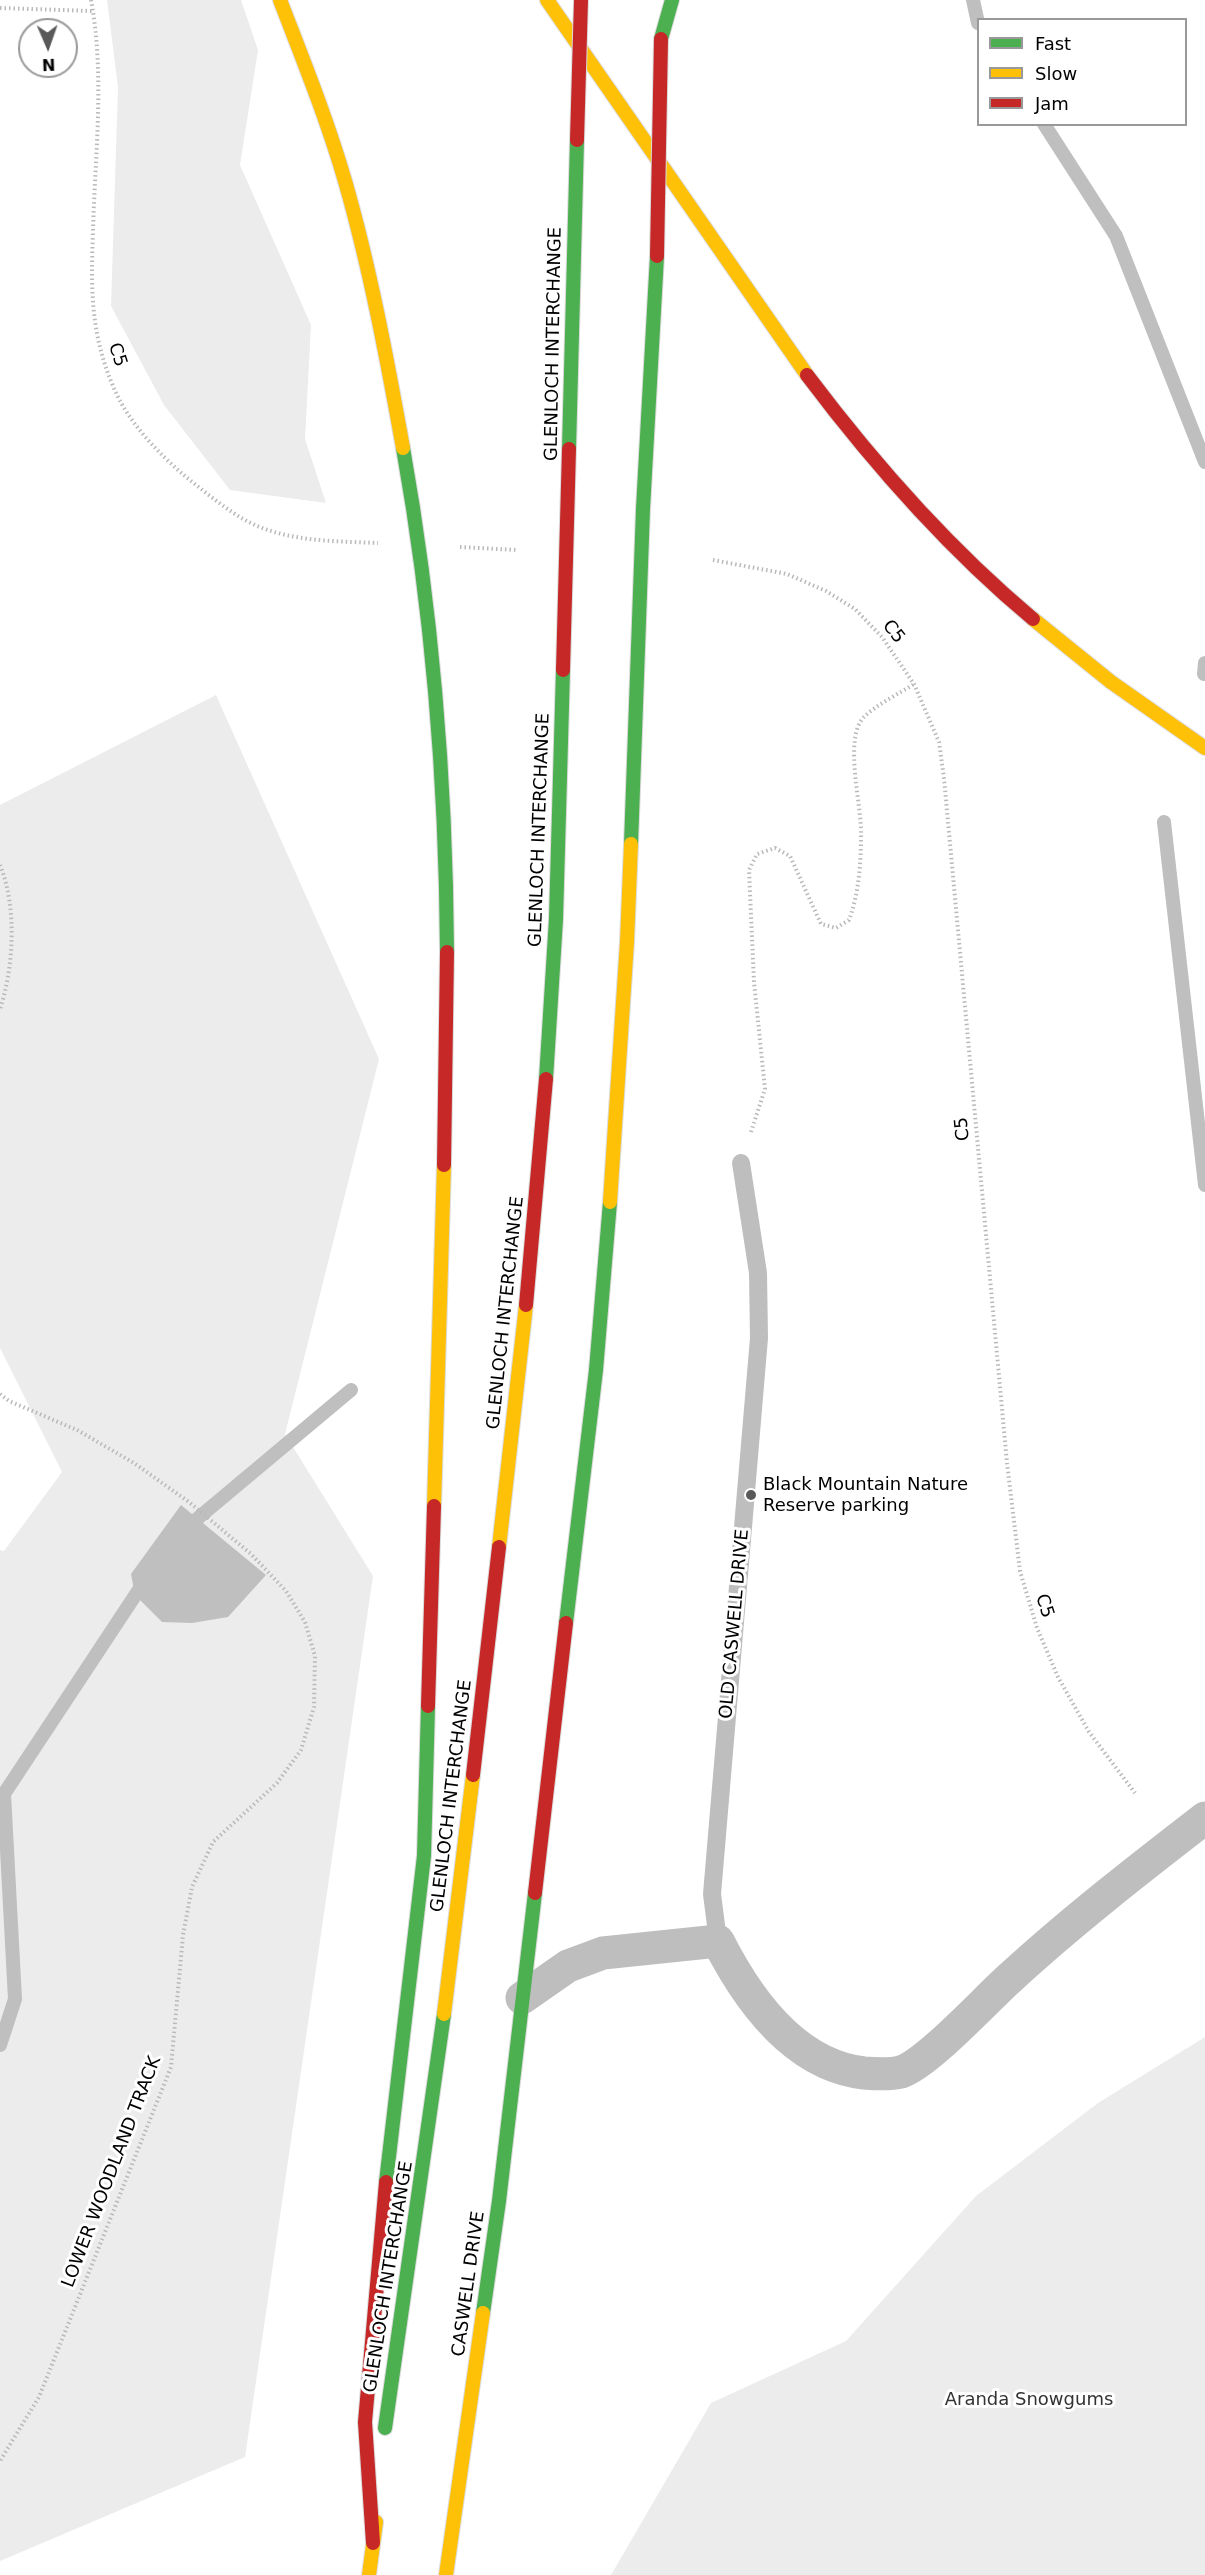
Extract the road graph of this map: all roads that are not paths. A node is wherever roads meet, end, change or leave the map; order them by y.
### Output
1 (280, 0) edge
2 (547, 0) edge
3 (581, 0) edge
4 (662, 0) edge
5 (672, 0) edge
6 (661, 39) junction
7 (1205, 748) edge
8 (741, 1163) road end
9 (1205, 1818) edge
10 (718, 1941) junction
11 (522, 1998) junction
12 (384, 2441) dead end
13 (382, 2464) dead end
14 (373, 2543) junction
15 (369, 2575) edge
16 (446, 2575) edge

1 - 14 highway
2 - 7 highway
3 - 12 highway, GLENLOCH INTERCHANGE, bridge
4 - 6 highway
5 - 6 highway
6 - 11 highway, bridge
8 - 10 lane, OLD CASWELL DRIVE
9 - 10 street, OLD CASWELL DRIVE
10 - 11 street
11 - 16 highway, CASWELL DRIVE
13 - 14 highway
14 - 15 highway

